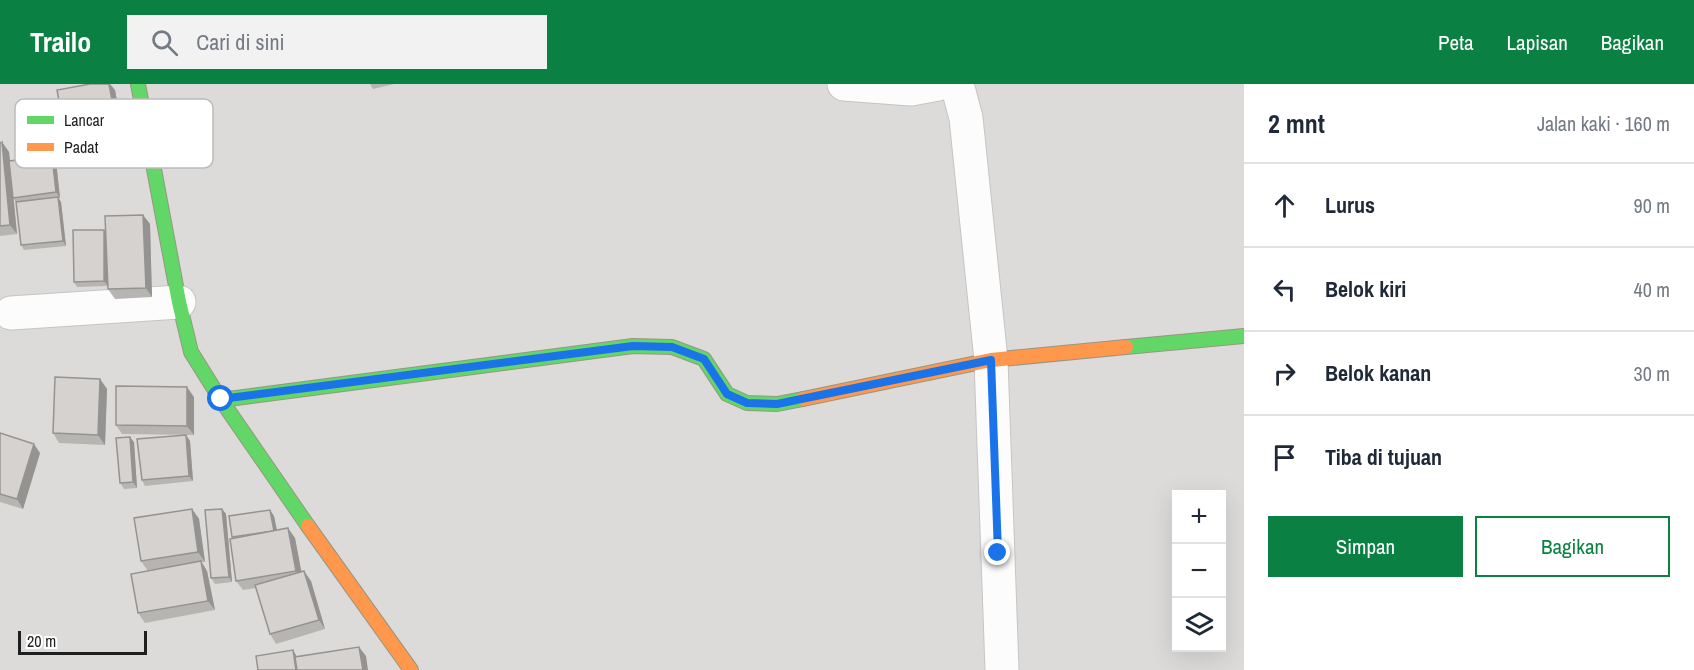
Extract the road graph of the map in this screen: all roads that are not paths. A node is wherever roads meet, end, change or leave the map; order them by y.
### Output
1 (138, 84) edge
2 (844, 84) edge
3 (938, 84) edge
4 (957, 84) edge
5 (141, 99) edge
6 (154, 168) edge
7 (180, 303) junction
8 (11, 313) dead end
9 (1244, 336) edge
10 (991, 360) junction
11 (221, 399) junction
12 (411, 670) edge
13 (1002, 670) edge

1 - 5 street
2 - 3 street
4 - 10 street
6 - 7 street
7 - 8 street
7 - 11 street
9 - 10 street
10 - 11 street
10 - 13 street
11 - 12 street

